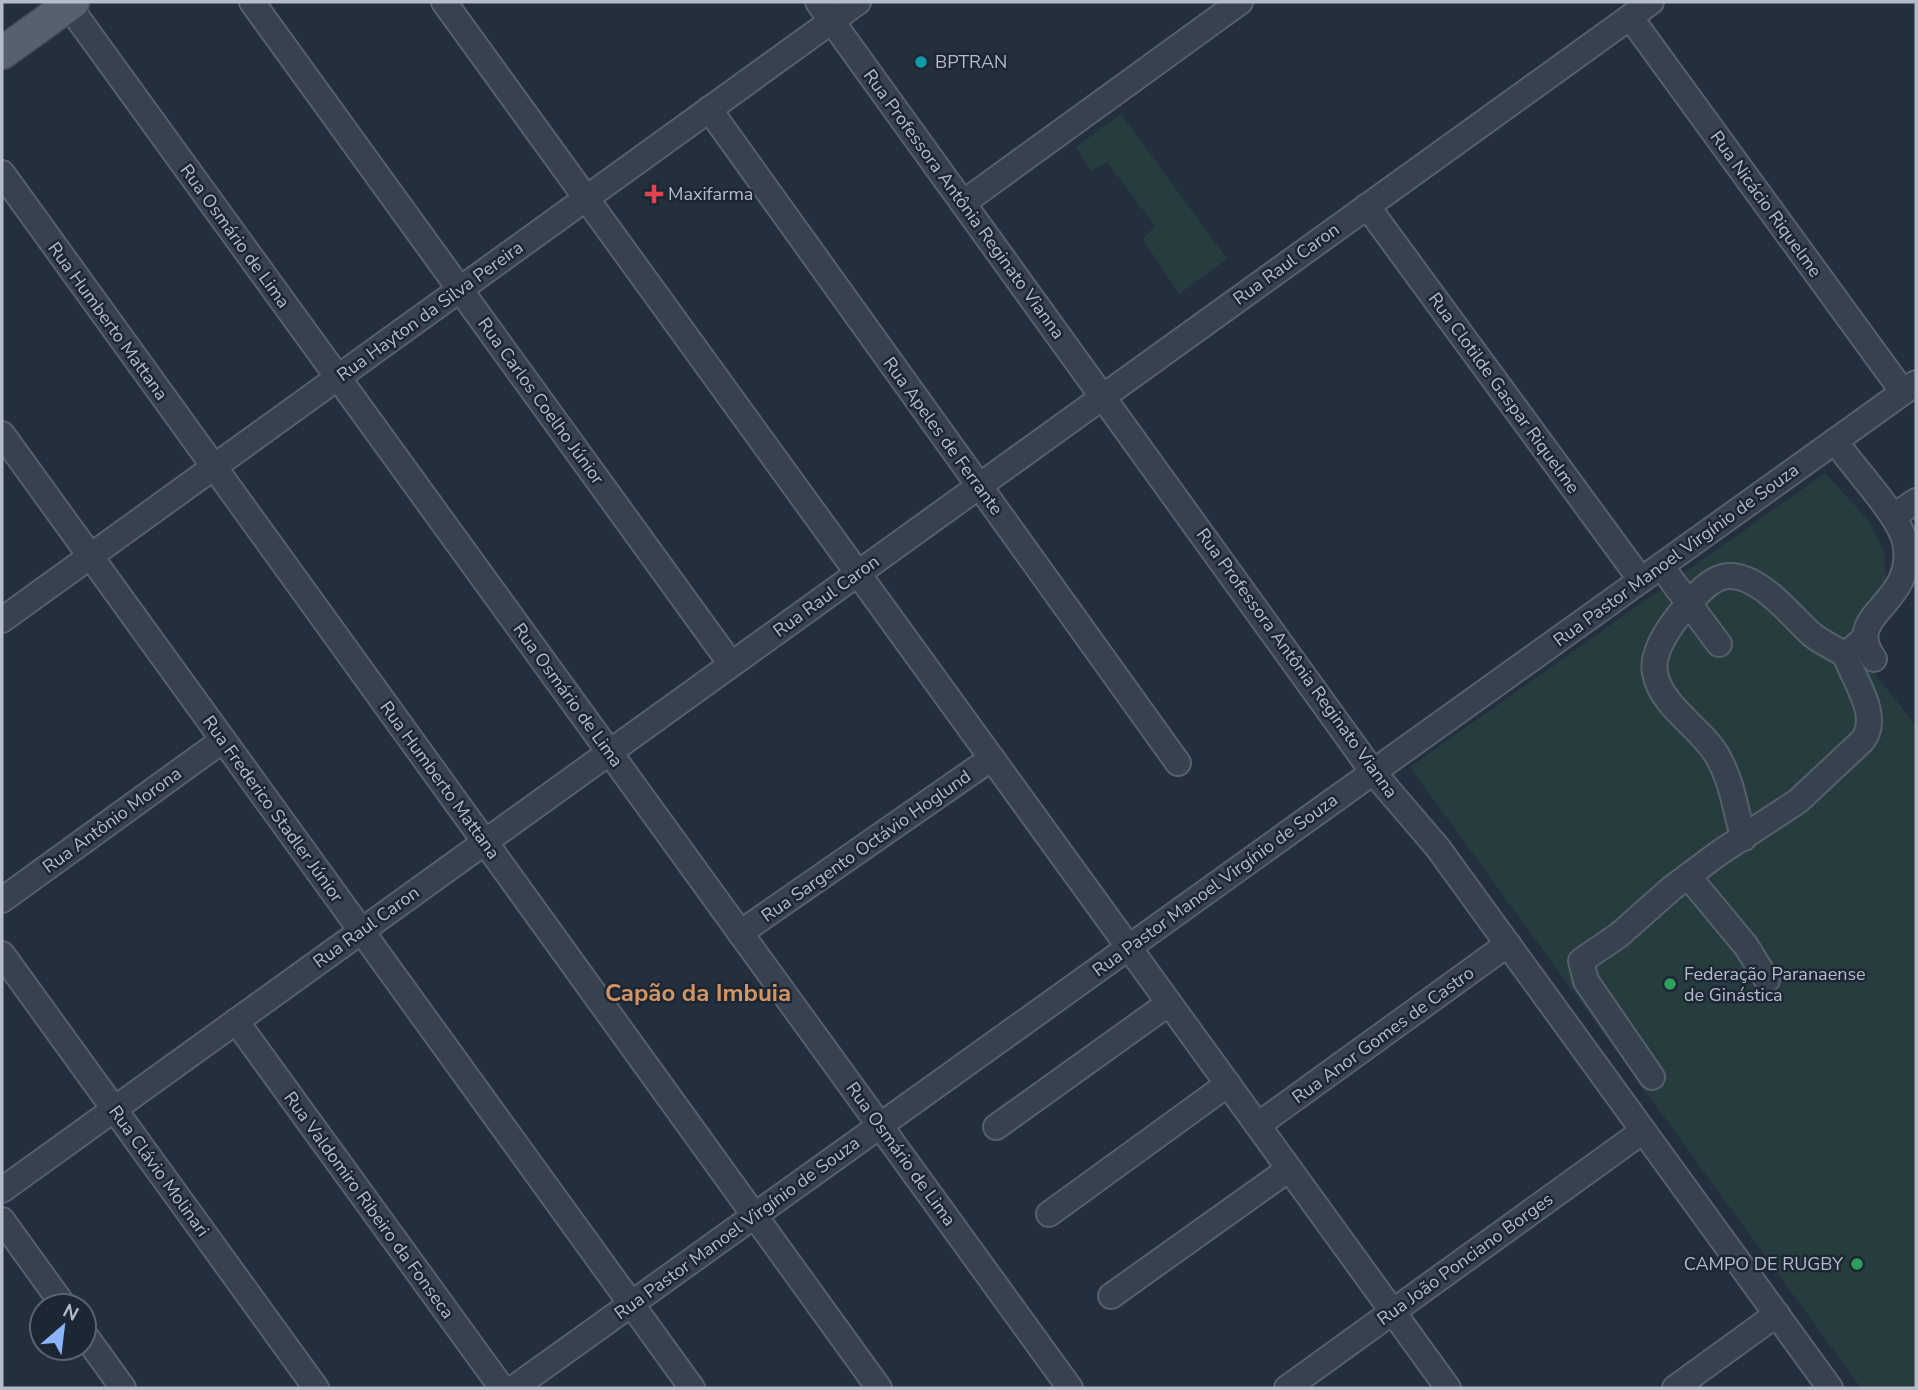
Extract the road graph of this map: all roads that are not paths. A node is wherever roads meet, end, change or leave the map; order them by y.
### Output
1 (253, 2) edge
2 (444, 2) edge
3 (858, 2) edge
4 (1240, 2) edge
5 (1651, 2) edge
6 (69, 3) edge
7 (825, 11) edge
8 (1630, 16) junction
9 (2, 54) edge
10 (709, 110) junction
11 (2, 173) edge
12 (586, 198) junction
13 (963, 203) junction
14 (1367, 206) junction
15 (460, 289) junction
16 (338, 378) junction
17 (1910, 388) edge
18 (1102, 397) junction
19 (2, 434) edge
20 (1835, 442) junction
21 (214, 467) junction
22 (979, 486) junction
23 (1916, 500) edge
24 (1894, 516) junction
25 (90, 556) junction
26 (858, 573) junction
27 (1651, 573) junction
28 (1688, 603) junction
29 (2, 620) edge
30 (1719, 644) dead end
31 (1861, 651) junction
32 (731, 664) junction
33 (222, 740) junction
34 (609, 752) junction
35 (992, 758) junction
36 (1178, 763) dead end
37 (1373, 772) junction
38 (1744, 838) junction
39 (485, 842) junction
40 (1688, 876) junction
41 (2, 900) edge
42 (361, 931) junction
43 (740, 933) junction
44 (1508, 944) junction
45 (1129, 947) junction
46 (2, 954) edge
47 (1768, 980) dead end
48 (1169, 1003) junction
49 (236, 1021) junction
50 (1652, 1077) dead end
51 (1228, 1084) junction
52 (114, 1109) junction
53 (1258, 1125) junction
54 (880, 1126) junction
55 (996, 1127) dead end
56 (1643, 1131) junction
57 (1290, 1169) junction
58 (2, 1190) edge
59 (1049, 1214) dead end
60 (755, 1216) junction
61 (2, 1220) edge
62 (54, 1292) edge
63 (1111, 1296) dead end
64 (631, 1304) junction
65 (1393, 1312) junction
66 (1777, 1314) junction
67 (98, 1353) edge
68 (123, 1388) edge
69 (316, 1388) edge
70 (502, 1388) edge
71 (514, 1388) edge
72 (692, 1388) edge
73 (879, 1388) edge
74 (1070, 1388) edge
75 (1287, 1388) edge
76 (1448, 1388) edge
77 (1675, 1388) edge
78 (1830, 1388) edge

1 - 15 street, Rua Carlos Coelho Júnior
2 - 12 street
3 - 7 street, Rua Hayton da Silva Pereira
4 - 13 street
5 - 8 street, Rua Raul Caron
6 - 9 main road
6 - 16 street, Rua Osmário de Lima
7 - 10 street, Rua Hayton da Silva Pereira
7 - 13 street, Rua Professora Antônia Reginato Vianna
8 - 14 street, Rua Raul Caron
8 - 17 street, Rua Nicácio Riquelme
10 - 12 street, Rua Hayton da Silva Pereira
10 - 22 street, Rua Apeles de Ferrante
11 - 21 street, Rua Humberto Mattana
12 - 15 street, Rua Hayton da Silva Pereira
12 - 26 street
13 - 18 street, Rua Professora Antônia Reginato Vianna
14 - 18 street, Rua Raul Caron
14 - 27 street, Rua Clotilde Gaspar Riquelme
15 - 16 street, Rua Hayton da Silva Pereira
15 - 32 street, Rua Carlos Coelho Júnior
16 - 21 street, Rua Hayton da Silva Pereira
16 - 34 street, Rua Osmário de Lima
17 - 20 street, Rua Pastor Manoel Virgínio de Souza
18 - 22 street, Rua Raul Caron
18 - 37 street, Rua Professora Antônia Reginato Vianna
19 - 25 street, Rua Frederico Stadler Júnior
20 - 24 street
20 - 27 street, Rua Pastor Manoel Virgínio de Souza
21 - 25 street, Rua Hayton da Silva Pereira
21 - 39 street, Rua Humberto Mattana
22 - 26 street, Rua Raul Caron
22 - 36 street, Rua Apeles de Ferrante
23 - 24 street
24 - 31 street
25 - 29 street, Rua Hayton da Silva Pereira
25 - 33 street, Rua Frederico Stadler Júnior
26 - 32 street, Rua Raul Caron
26 - 35 street
27 - 28 street, Rua Clotilde Gaspar Riquelme
27 - 37 street, Rua Pastor Manoel Virgínio de Souza
28 - 30 street, Rua Clotilde Gaspar Riquelme
28 - 31 street
28 - 38 street
31 - 38 street
32 - 34 street, Rua Raul Caron
33 - 41 street, Rua Antônio Morona
33 - 42 street, Rua Frederico Stadler Júnior
34 - 39 street, Rua Raul Caron
34 - 43 street, Rua Osmário de Lima
35 - 43 street, Rua Sargento Octávio Hoglund
35 - 45 street
37 - 44 street, Rua Professora Antônia Reginato Vianna
37 - 45 street, Rua Pastor Manoel Virgínio de Souza
38 - 40 street
39 - 42 street, Rua Raul Caron
39 - 60 street, Rua Humberto Mattana
40 - 47 street
40 - 50 street
42 - 49 street, Rua Raul Caron
42 - 64 street, Rua Frederico Stadler Júnior
43 - 54 street, Rua Osmário de Lima
44 - 53 street, Rua Anor Gomes de Castro
44 - 56 street, Rua Professora Antônia Reginato Vianna
45 - 48 street
45 - 54 street, Rua Pastor Manoel Virgínio de Souza
46 - 52 street, Rua Clávio Molinari
48 - 51 street
48 - 55 street
49 - 52 street, Rua Raul Caron
49 - 70 street, Rua Valdomiro Ribeiro da Fonseca
51 - 53 street
51 - 59 street
52 - 58 street, Rua Raul Caron
52 - 69 street, Rua Clávio Molinari
53 - 57 street
54 - 60 street, Rua Pastor Manoel Virgínio de Souza
54 - 74 street, Rua Osmário de Lima
56 - 65 street, Rua João Ponciano Borges
56 - 66 street, Rua Professora Antônia Reginato Vianna
57 - 63 street
57 - 65 street
60 - 64 street, Rua Pastor Manoel Virgínio de Souza
60 - 73 street, Rua Humberto Mattana
61 - 62 street
64 - 71 street, Rua Pastor Manoel Virgínio de Souza
64 - 72 street, Rua Frederico Stadler Júnior
65 - 75 street, Rua João Ponciano Borges
65 - 76 street
66 - 77 street
66 - 78 street, Rua Professora Antônia Reginato Vianna
67 - 68 street

